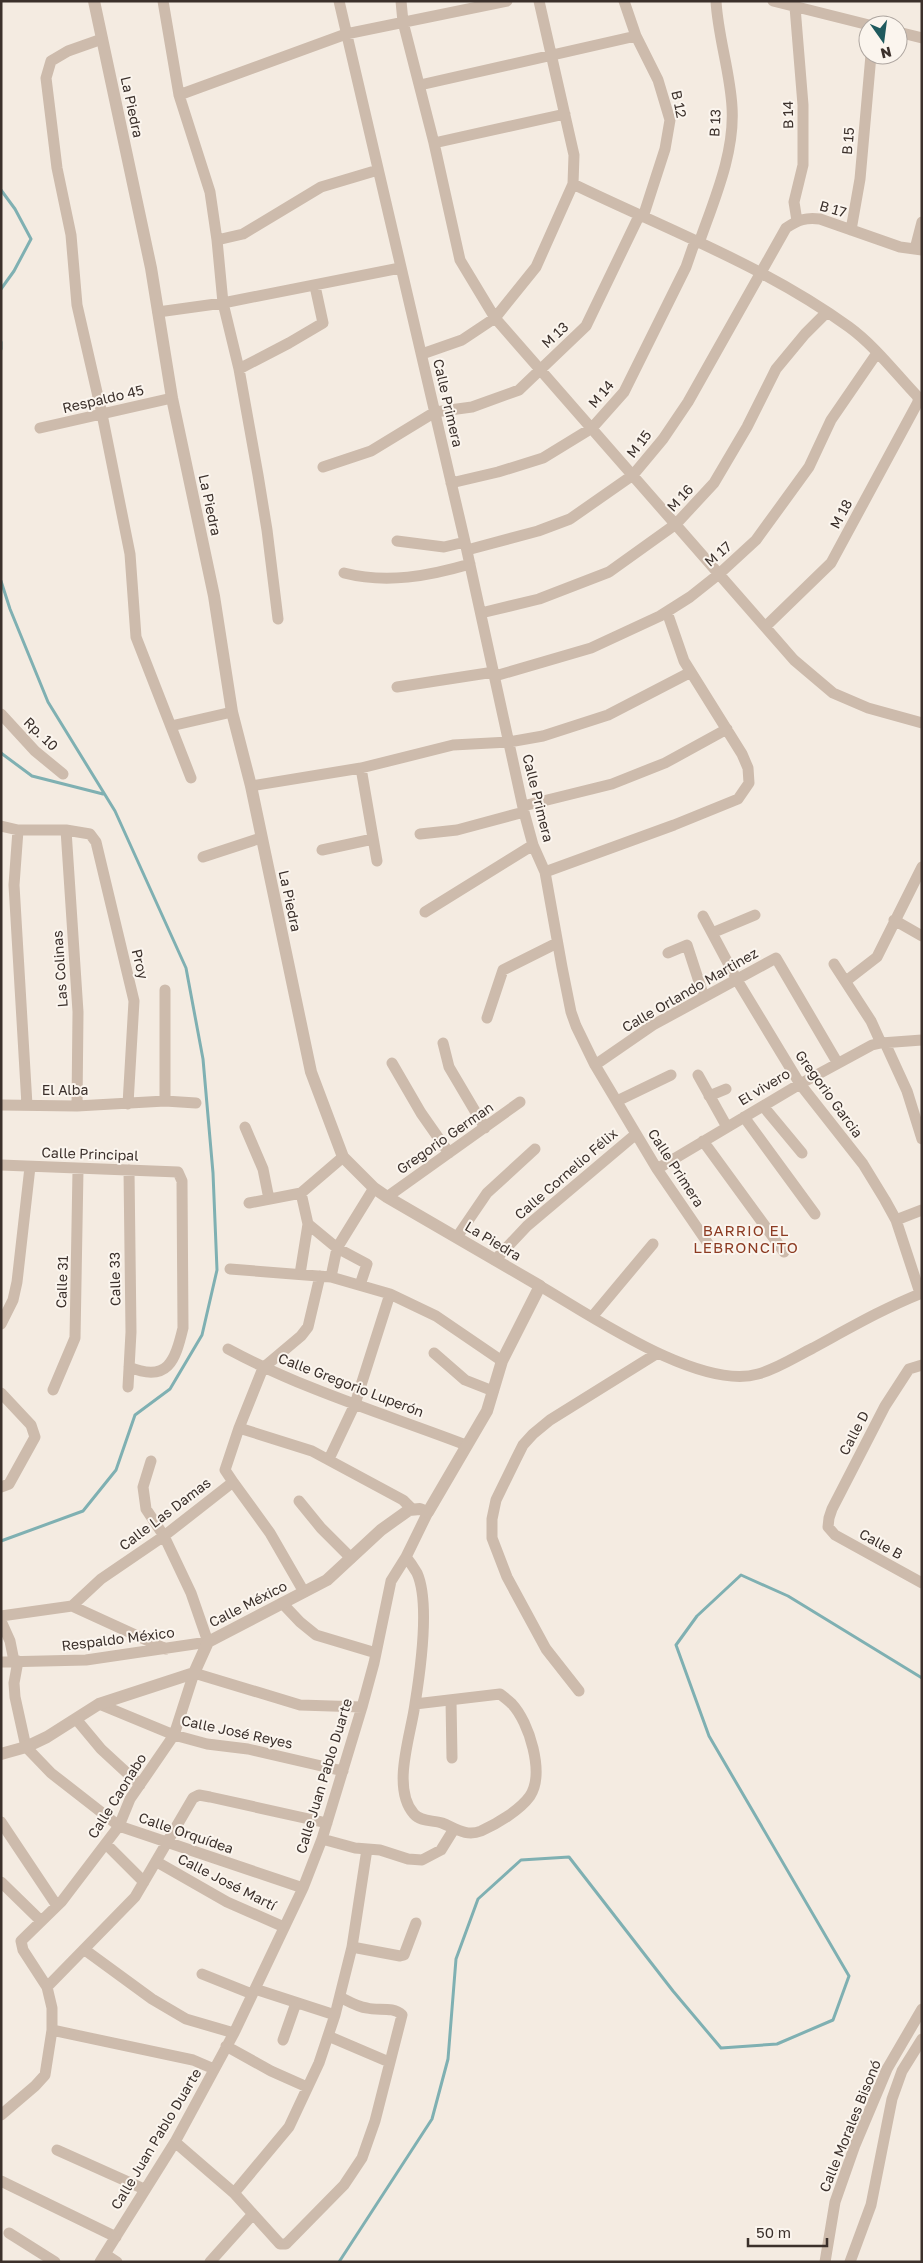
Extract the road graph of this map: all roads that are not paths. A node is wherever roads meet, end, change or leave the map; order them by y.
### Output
1 (94, 1) edge
2 (163, 1) edge
3 (339, 1) edge
4 (401, 1) edge
5 (507, 1) edge
6 (539, 1) edge
7 (624, 1) edge
8 (716, 1) edge
9 (773, 1) edge
10 (795, 7) junction
11 (403, 22) junction
12 (858, 22) edge
13 (346, 34) junction
14 (908, 34) edge
15 (636, 36) junction
16 (922, 38) edge
17 (102, 39) junction
18 (551, 55) junction
19 (869, 65) edge
20 (420, 85) junction
21 (179, 94) junction
22 (565, 114) junction
23 (434, 144) junction
24 (378, 170) junction
25 (573, 184) junction
26 (641, 216) junction
27 (797, 221) junction
28 (922, 222) edge
29 (851, 230) junction
30 (217, 240) junction
31 (697, 242) junction
32 (919, 249) edge
33 (400, 268) junction
34 (760, 271) junction
35 (315, 286) junction
36 (223, 303) junction
37 (158, 312) junction
38 (826, 313) junction
39 (495, 318) junction
40 (877, 353) junction
41 (422, 354) junction
42 (239, 369) junction
43 (540, 370) junction
44 (172, 398) junction
45 (435, 412) junction
46 (102, 414) junction
47 (40, 428) dead end
48 (592, 428) junction
49 (323, 467) dead end
50 (633, 476) junction
51 (452, 483) junction
52 (676, 524) junction
53 (397, 541) dead end
54 (466, 546) junction
55 (470, 564) junction
56 (344, 573) dead end
57 (719, 574) junction
58 (667, 612) junction
59 (481, 613) junction
60 (278, 620) dead end
61 (764, 627) junction
62 (692, 672) junction
63 (494, 674) junction
64 (396, 688) dead end
65 (232, 712) junction
66 (1, 714) edge
67 (922, 723) edge
68 (171, 726) junction
69 (727, 729) junction
70 (509, 742) junction
71 (361, 768) junction
72 (63, 774) dead end
73 (191, 778) dead end
74 (251, 786) junction
75 (523, 809) junction
76 (1, 826) edge
77 (18, 830) junction
78 (66, 830) junction
79 (420, 834) dead end
80 (261, 838) junction
81 (373, 839) junction
82 (533, 845) junction
83 (322, 850) dead end
84 (203, 857) dead end
85 (377, 861) dead end
86 (922, 867) edge
87 (545, 872) junction
88 (425, 912) dead end
89 (755, 915) dead end
90 (703, 916) dead end
91 (894, 920) junction
92 (712, 934) junction
93 (922, 936) edge
94 (557, 943) junction
95 (668, 953) dead end
96 (834, 964) dead end
97 (737, 980) junction
98 (846, 981) junction
99 (165, 990) dead end
100 (704, 997) junction
101 (487, 1018) dead end
102 (922, 1040) edge
103 (443, 1043) dead end
104 (883, 1043) junction
105 (837, 1062) junction
106 (392, 1063) dead end
107 (595, 1065) junction
108 (698, 1074) dead end
109 (671, 1075) dead end
110 (800, 1084) junction
111 (726, 1089) dead end
112 (709, 1096) junction
113 (165, 1101) junction
114 (520, 1102) dead end
115 (617, 1102) junction
116 (196, 1103) dead end
117 (128, 1104) junction
118 (1, 1105) edge
119 (27, 1105) junction
120 (77, 1106) junction
121 (763, 1106) junction
122 (744, 1117) junction
123 (245, 1127) dead end
124 (727, 1127) junction
125 (485, 1128) junction
126 (636, 1134) junction
127 (922, 1139) edge
128 (703, 1141) junction
129 (535, 1149) dead end
130 (449, 1153) junction
131 (802, 1153) dead end
132 (343, 1156) junction
133 (1, 1165) edge
134 (30, 1167) junction
135 (657, 1169) junction
136 (78, 1170) junction
137 (128, 1170) junction
138 (374, 1188) junction
139 (301, 1193) junction
140 (387, 1198) junction
141 (269, 1199) junction
142 (249, 1203) dead end
143 (922, 1210) edge
144 (815, 1214) dead end
145 (896, 1220) junction
146 (308, 1224) junction
147 (457, 1237) junction
148 (653, 1244) dead end
149 (709, 1245) dead end
150 (337, 1248) junction
151 (784, 1252) dead end
152 (495, 1260) junction
153 (230, 1269) dead end
154 (300, 1274) junction
155 (326, 1276) junction
156 (360, 1285) junction
157 (540, 1286) junction
158 (921, 1293) edge
159 (390, 1294) junction
160 (592, 1317) junction
161 (1, 1324) edge
162 (228, 1349) dead end
163 (434, 1353) dead end
164 (656, 1354) junction
165 (502, 1362) junction
166 (922, 1365) edge
167 (129, 1367) junction
168 (263, 1368) junction
169 (128, 1387) dead end
170 (53, 1390) dead end
171 (493, 1391) junction
172 (1, 1393) edge
173 (355, 1404) junction
174 (239, 1428) junction
175 (466, 1445) junction
176 (329, 1459) junction
177 (151, 1461) dead end
178 (233, 1482) junction
179 (1, 1487) edge
180 (299, 1501) dead end
181 (412, 1509) junction
182 (428, 1512) junction
183 (828, 1527) joint
184 (164, 1536) junction
185 (351, 1558) junction
186 (406, 1558) junction
187 (922, 1583) edge
188 (304, 1592) junction
189 (282, 1603) junction
190 (72, 1606) junction
191 (1, 1616) edge
192 (1, 1621) edge
193 (208, 1642) junction
194 (166, 1649) junction
195 (376, 1653) junction
196 (16, 1661) junction
197 (1, 1662) edge
198 (194, 1673) junction
199 (578, 1691) dead end
200 (451, 1700) junction
201 (99, 1704) junction
202 (416, 1704) junction
203 (362, 1707) junction
204 (76, 1719) junction
205 (174, 1735) junction
206 (26, 1747) junction
207 (1, 1754) edge
208 (452, 1758) dead end
209 (343, 1771) junction
210 (140, 1785) junction
211 (1, 1822) edge
212 (327, 1823) junction
213 (119, 1826) junction
214 (454, 1829) junction
215 (322, 1839) junction
216 (166, 1843) junction
217 (106, 1844) junction
218 (367, 1849) junction
219 (157, 1862) junction
220 (1, 1882) edge
221 (144, 1882) junction
222 (303, 1888) junction
223 (57, 1906) junction
224 (41, 1921) junction
225 (416, 1923) dead end
226 (284, 1927) junction
227 (352, 1947) junction
228 (85, 1950) junction
229 (202, 1974) dead end
230 (47, 1987) junction
231 (254, 1991) junction
232 (340, 1998) junction
233 (296, 2003) junction
234 (922, 2009) edge
235 (335, 2015) junction
236 (52, 2030) junction
237 (234, 2033) junction
238 (328, 2036) junction
239 (922, 2039) edge
240 (284, 2040) dead end
241 (226, 2046) junction
242 (389, 2062) junction
243 (214, 2069) junction
244 (307, 2088) junction
245 (1, 2115) edge
246 (175, 2142) junction
247 (57, 2150) dead end
248 (1, 2181) edge
249 (144, 2189) junction
250 (234, 2193) junction
251 (253, 2214) junction
252 (9, 2233) dead end
253 (116, 2236) junction
254 (103, 2258) edge
255 (55, 2262) edge
256 (117, 2262) edge
257 (210, 2262) edge
258 (825, 2262) edge
259 (850, 2262) edge

1 - 17 street, La Piedra
2 - 21 street
3 - 13 street, Calle Primera
4 - 11 street
5 - 11 street
6 - 18 street
7 - 15 street, B 12
8 - 31 street, B 13
9 - 10 street
10 - 12 street
10 - 27 street, B 14
11 - 13 street
11 - 20 street
13 - 21 street
13 - 24 street, Calle Primera
14 - 16 street
15 - 18 street
15 - 26 street, B 12
17 - 37 street, La Piedra
17 - 46 street
18 - 20 street
18 - 22 street
19 - 29 street, B 15
20 - 23 street
21 - 30 street
22 - 23 street
22 - 25 street
23 - 39 street
24 - 30 street
24 - 33 street, Calle Primera
25 - 26 street
25 - 39 street
26 - 31 street
26 - 43 street, M 13
27 - 29 street, B 17
27 - 34 street
28 - 32 street
29 - 32 street, B 17
30 - 36 street
31 - 34 street
31 - 48 street, M 14
33 - 35 street
33 - 41 street, Calle Primera
34 - 38 street
34 - 50 street, M 15
35 - 36 street
35 - 42 street
36 - 37 street
36 - 42 street
37 - 44 street, La Piedra
38 - 40 street
38 - 52 street, M 16
39 - 41 street
39 - 43 street
40 - 57 street, M 17
40 - 61 street, M 18
41 - 45 street, Calle Primera
42 - 60 street
43 - 45 street, M 13
43 - 48 street
44 - 46 street, Respaldo 45
44 - 65 street, La Piedra
45 - 49 street
45 - 51 street, Calle Primera
46 - 47 street, Respaldo 45
46 - 68 street
48 - 50 street
48 - 51 street, M 14
50 - 52 street
50 - 54 street, M 15
51 - 54 street, Calle Primera
52 - 57 street
52 - 59 street, M 16
53 - 54 street, M 15
54 - 55 street, Calle Primera
55 - 56 street
55 - 59 street, Calle Primera
57 - 58 street, M 17
57 - 61 street
58 - 62 street
58 - 63 street, M 17
59 - 63 street, Calle Primera
61 - 67 street
62 - 69 street
62 - 70 street
63 - 64 street, M 17
63 - 70 street, Calle Primera
65 - 68 street
65 - 74 street, La Piedra
66 - 72 street, Rp. 10
68 - 73 street
69 - 75 street
69 - 87 street
70 - 71 street
70 - 75 street, Calle Primera
71 - 74 street
71 - 81 street
74 - 80 street, La Piedra
75 - 79 street
75 - 82 street, Calle Primera
76 - 77 street
77 - 78 street
77 - 119 street
78 - 117 street, Proy
78 - 120 street, Las Colinas
80 - 84 street
80 - 132 street, La Piedra
81 - 83 street
81 - 85 street
82 - 87 street, Calle Primera
82 - 88 street
86 - 91 street
87 - 94 street, Calle Primera
89 - 92 street
90 - 92 street, Gregorio Garcia
91 - 93 street
91 - 98 street
92 - 97 street, Gregorio Garcia
94 - 101 street
94 - 107 street, Calle Primera
95 - 100 street
96 - 98 street
97 - 100 street, Calle Orlando Martinez
97 - 105 street, Calle Orlando Martinez
97 - 110 street, Gregorio Garcia
98 - 104 street
99 - 113 street
100 - 107 street, Calle Orlando Martinez
102 - 104 street, El vivero
103 - 125 street
104 - 105 street, El vivero
104 - 127 street
105 - 110 street, El vivero
106 - 130 street
107 - 115 street, Calle Primera
108 - 112 street
109 - 115 street
110 - 121 street, El vivero
110 - 145 street, Gregorio Garcia
111 - 112 street
112 - 124 street
113 - 116 street, El Alba
113 - 117 street, El Alba
114 - 125 street, Gregorio German
115 - 126 street, Calle Primera
117 - 120 street, El Alba
118 - 119 street, El Alba
119 - 120 street, El Alba
121 - 122 street, El vivero
121 - 131 street
122 - 124 street, El vivero
122 - 144 street
123 - 141 street
124 - 128 street, El vivero
125 - 130 street, Gregorio German
126 - 135 street, Calle Primera
126 - 152 street, Calle Cornelio Félix
128 - 135 street, El vivero
128 - 151 street
129 - 147 street
130 - 140 street, Gregorio German
132 - 138 street, La Piedra
132 - 139 street
133 - 134 street, Calle Principal
134 - 136 street, Calle Principal
134 - 161 street
135 - 149 street, Calle Primera
136 - 137 street, Calle Principal
136 - 170 street, Calle 31
137 - 167 street, Calle 33
137 - 167 street, Calle Principal
138 - 140 street, La Piedra
138 - 150 street, Calle Las Damas
139 - 141 street
139 - 146 street
140 - 147 street, La Piedra
141 - 142 street
143 - 145 street
145 - 158 street, Gregorio Garcia
146 - 150 street
146 - 154 street
147 - 152 street, La Piedra
148 - 160 street
150 - 155 street, Calle Las Damas
150 - 156 street
152 - 157 street, La Piedra
153 - 154 street
154 - 155 street
155 - 156 street
155 - 168 street, Calle Las Damas
156 - 159 street
157 - 160 street, La Piedra
157 - 165 street, Calle Juan Pablo Duarte
158 - 164 street, La Piedra
159 - 165 street
159 - 173 street
160 - 164 street, La Piedra
162 - 168 street, Calle Gregorio Luperón
163 - 171 street
164 - 199 street
165 - 171 street, Calle Juan Pablo Duarte
166 - 183 street, Calle D
167 - 169 street, Calle 33
168 - 173 street, Calle Gregorio Luperón
168 - 174 street, Calle Las Damas
171 - 175 street, Calle Juan Pablo Duarte
172 - 179 street
173 - 175 street, Calle Gregorio Luperón
173 - 176 street
174 - 176 street
174 - 178 street, Calle Las Damas
175 - 182 street, Calle Juan Pablo Duarte
176 - 181 street
177 - 184 street
178 - 184 street, Calle Las Damas
178 - 188 street
180 - 185 street
181 - 182 street
181 - 185 street, Calle México
182 - 186 street, Calle Juan Pablo Duarte
183 - 187 street, Calle B
184 - 190 street, Calle Las Damas
184 - 193 street
185 - 188 street, Calle México
186 - 195 street, Calle Juan Pablo Duarte
186 - 202 street
188 - 189 street, Calle México
189 - 193 street, Calle México
189 - 195 street
190 - 191 street
190 - 194 street
192 - 196 street
193 - 194 street, Respaldo México
193 - 198 street, Calle México
194 - 196 street, Respaldo México
195 - 203 street, Calle Juan Pablo Duarte
196 - 197 street, Respaldo México
196 - 206 street
198 - 201 street
198 - 203 street
198 - 205 street, Calle Caonabo
200 - 202 street
200 - 208 street
200 - 214 street
201 - 204 street
201 - 205 street, Calle José Reyes
202 - 214 street
203 - 209 street, Calle Juan Pablo Duarte
204 - 206 street
204 - 210 street
205 - 209 street, Calle José Reyes
205 - 210 street, Calle Caonabo
206 - 207 street
206 - 213 street, Calle Orquídea
209 - 212 street, Calle Juan Pablo Duarte
210 - 213 street, Calle Caonabo
211 - 223 street
212 - 215 street, Calle Juan Pablo Duarte
212 - 216 street
213 - 216 street, Calle Orquídea
213 - 217 street, Calle Caonabo
214 - 218 street
215 - 218 street
215 - 222 street, Calle Juan Pablo Duarte
216 - 219 street
216 - 222 street, Calle Orquídea
217 - 221 street
217 - 223 street, Calle Caonabo
218 - 227 street
219 - 221 street
219 - 226 street, Calle José Martí
220 - 224 street
221 - 228 street
222 - 226 street, Calle Juan Pablo Duarte
223 - 224 street, Calle Caonabo
224 - 230 street, Calle Caonabo
225 - 227 street
226 - 231 street, Calle Juan Pablo Duarte
227 - 232 street
228 - 230 street
228 - 237 street
229 - 231 street
230 - 236 street
231 - 233 street
231 - 237 street, Calle Juan Pablo Duarte
232 - 235 street
232 - 242 street
233 - 235 street
233 - 240 street
234 - 258 street, Calle Morales Bisonó
235 - 238 street
236 - 243 street
236 - 245 street
237 - 241 street, Calle Juan Pablo Duarte
238 - 242 street
238 - 244 street
239 - 259 street, Calle Morales Bisonó
241 - 243 street, Calle Juan Pablo Duarte
241 - 244 street
242 - 251 street
243 - 246 street, Calle Juan Pablo Duarte
244 - 250 street
246 - 249 street, Calle Juan Pablo Duarte
246 - 250 street
247 - 249 street
248 - 253 street
249 - 253 street, Calle Juan Pablo Duarte
250 - 251 street
251 - 257 street
252 - 255 street
253 - 254 street, Calle Juan Pablo Duarte
254 - 256 street

